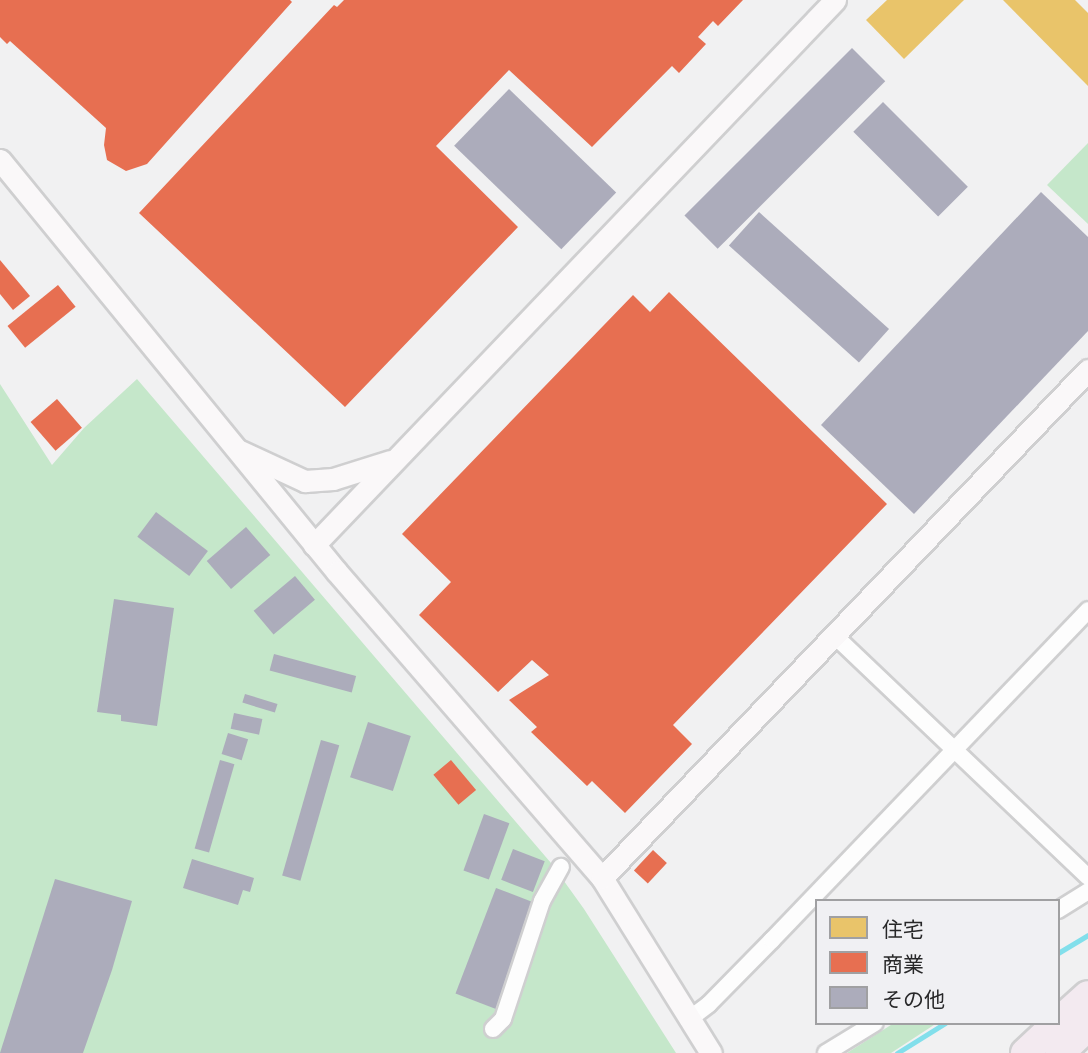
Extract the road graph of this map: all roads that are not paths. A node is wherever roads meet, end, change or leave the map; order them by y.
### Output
1 (835, 0) edge
2 (0, 160) edge
3 (1085, 379) edge
4 (234, 448) junction
5 (392, 460) junction
6 (314, 545) junction
7 (1088, 610) edge
8 (835, 636) junction
9 (955, 750) junction
10 (561, 867) dead end
11 (1088, 877) edge
12 (602, 878) junction
13 (1088, 891) edge
14 (1060, 909) edge
15 (1088, 995) edge
16 (688, 1020) junction
17 (1060, 1021) edge
18 (872, 1025) edge
19 (1056, 1025) edge
20 (1088, 1027) edge
21 (493, 1029) dead end
22 (711, 1053) edge
23 (826, 1053) edge
24 (1025, 1053) edge
25 (1060, 1053) edge

1 - 5 street
2 - 4 street
3 - 8 street
4 - 5 street
4 - 6 street
5 - 6 street
6 - 12 street
7 - 9 street
8 - 9 street
8 - 12 street
9 - 11 street
9 - 16 street
10 - 21 street
12 - 16 street
13 - 14 street
15 - 17 highway
16 - 22 street
18 - 23 street
19 - 24 highway
20 - 25 highway

